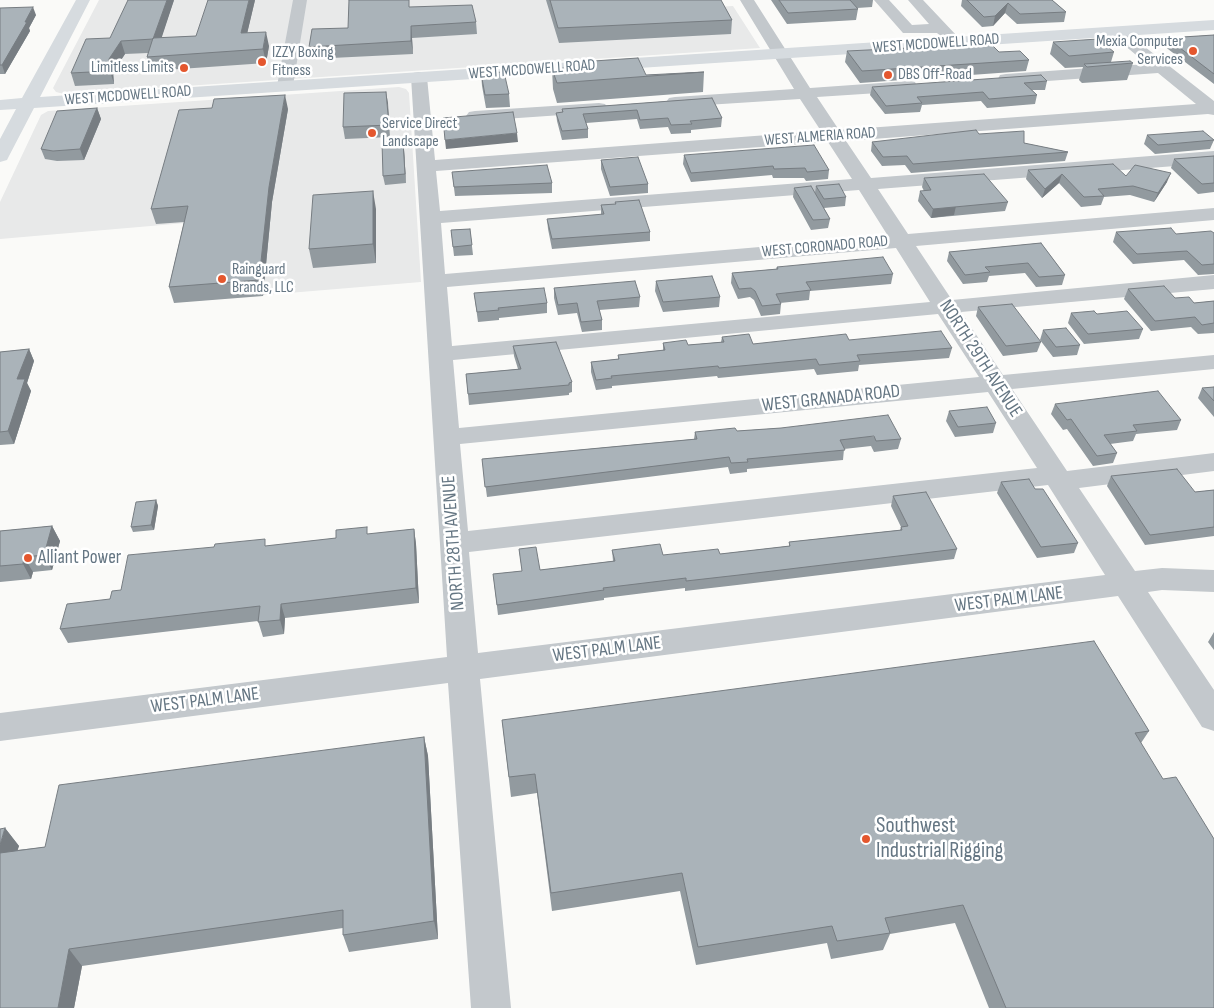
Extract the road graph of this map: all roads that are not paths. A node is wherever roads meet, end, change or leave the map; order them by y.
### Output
1 (83, 0) edge
2 (300, 0) edge
3 (747, 0) edge
4 (881, 0) edge
5 (915, 0) edge
6 (1214, 25) edge
7 (941, 28) junction
8 (1117, 32) junction
9 (955, 42) junction
10 (780, 54) junction
11 (1162, 68) junction
12 (419, 77) junction
13 (994, 80) edge
14 (924, 85) edge
15 (285, 86) junction
16 (806, 93) junction
17 (26, 103) junction
18 (658, 103) edge
19 (0, 104) edge
20 (619, 106) edge
21 (1213, 109) edge
22 (462, 117) edge
23 (834, 136) junction
24 (0, 156) edge
25 (1214, 157) edge
26 (426, 166) junction
27 (865, 184) junction
28 (1214, 214) edge
29 (431, 218) junction
30 (902, 241) junction
31 (435, 280) junction
32 (1214, 282) edge
33 (946, 307) junction
34 (441, 354) junction
35 (1214, 362) edge
36 (996, 383) junction
37 (448, 437) junction
38 (1214, 462) edge
39 (1059, 478) junction
40 (454, 542) junction
41 (1214, 581) edge
42 (1127, 584) junction
43 (463, 668) junction
44 (1214, 717) edge
45 (0, 727) edge
46 (491, 1008) edge

1 - 17 main road
2 - 15 street
3 - 10 street, NORTH 29TH AVENUE
4 - 7 street
5 - 7 street
6 - 8 main road, WEST MCDOWELL ROAD
7 - 9 street
8 - 9 main road, WEST MCDOWELL ROAD
8 - 11 street
9 - 10 main road, WEST MCDOWELL ROAD
10 - 12 main road, WEST MCDOWELL ROAD
10 - 16 street, NORTH 29TH AVENUE
11 - 13 street
11 - 21 street
12 - 15 main road, WEST MCDOWELL ROAD
12 - 26 street, NORTH 28TH AVENUE
14 - 16 street
15 - 17 main road, WEST MCDOWELL ROAD
16 - 18 street
16 - 23 street, NORTH 29TH AVENUE
17 - 19 main road, WEST MCDOWELL ROAD
17 - 24 main road
20 - 22 street
21 - 23 street, WEST ALMERIA ROAD
23 - 26 street, WEST ALMERIA ROAD
23 - 27 street, NORTH 29TH AVENUE
25 - 27 street
26 - 29 street, NORTH 28TH AVENUE
27 - 29 street
27 - 30 street, NORTH 29TH AVENUE
28 - 30 street, WEST CORONADO ROAD
29 - 31 street, NORTH 28TH AVENUE
30 - 31 street, WEST CORONADO ROAD
30 - 33 street, NORTH 29TH AVENUE
31 - 34 street, NORTH 28TH AVENUE
32 - 33 street
33 - 34 street
33 - 36 street, NORTH 29TH AVENUE
34 - 37 street, NORTH 28TH AVENUE
35 - 36 street, WEST GRANADA ROAD
36 - 37 street, WEST GRANADA ROAD
36 - 39 street, NORTH 29TH AVENUE
37 - 40 street, NORTH 28TH AVENUE
38 - 39 street
39 - 40 street
39 - 42 street, NORTH 29TH AVENUE
40 - 43 street, NORTH 28TH AVENUE
41 - 42 street, WEST PALM LANE
42 - 43 street, WEST PALM LANE
42 - 44 street, NORTH 29TH AVENUE
43 - 45 street, WEST PALM LANE
43 - 46 street, NORTH 28TH AVENUE

